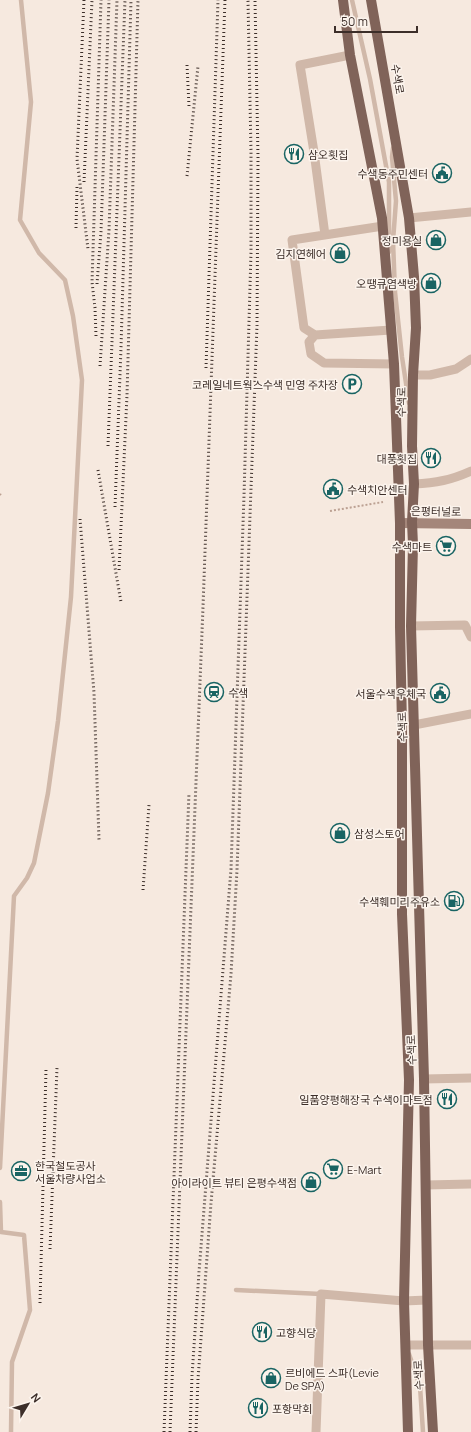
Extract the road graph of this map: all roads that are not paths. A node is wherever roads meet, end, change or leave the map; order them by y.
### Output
1 (21, 0) edge
2 (343, 0) edge
3 (352, 0) edge
4 (371, 0) edge
5 (350, 55) junction
6 (395, 130) junction
7 (471, 212) edge
8 (409, 218) junction
9 (383, 226) junction
10 (325, 235) junction
11 (385, 266) junction
12 (391, 330) junction
13 (315, 335) junction
14 (471, 359) edge
15 (394, 364) junction
16 (413, 375) junction
17 (412, 419) junction
18 (471, 471) edge
19 (414, 484) junction
20 (412, 522) junction
21 (400, 523) junction
22 (471, 524) edge
23 (411, 626) junction
24 (471, 637) edge
25 (471, 714) edge
26 (414, 725) junction
27 (420, 959) junction
28 (404, 961) junction
29 (471, 1078) edge
30 (424, 1079) junction
31 (1, 1107) edge
32 (0, 1168) edge
33 (426, 1184) junction
34 (471, 1184) edge
35 (0, 1202) edge
36 (236, 1290) dead end
37 (321, 1294) junction
38 (427, 1300) junction
39 (404, 1301) junction
40 (406, 1345) junction
41 (428, 1345) junction
42 (471, 1345) edge
43 (11, 1432) edge
44 (316, 1432) edge
45 (408, 1432) edge
46 (424, 1432) edge
47 (433, 1432) edge

1 - 31 lane
2 - 5 main road, 수색로
3 - 11 lane
4 - 6 main road, 수색로
5 - 9 main road, 수색로
5 - 10 street
6 - 8 main road, 수색로
6 - 17 lane
7 - 8 street
8 - 16 main road, 수색로
9 - 10 street
9 - 11 main road, 수색로
10 - 13 street
11 - 12 main road, 수색로
12 - 13 street
12 - 15 main road, 수색로
13 - 15 street
14 - 16 street
15 - 21 main road, 수색로
16 - 17 main road, 수색로
17 - 19 main road, 수색로
18 - 19 street
19 - 20 main road, 수색로
20 - 21 main road, 은평터널로
20 - 22 main road, 은평터널로
20 - 23 main road, 수색로
21 - 28 main road, 수색로
23 - 24 street
23 - 26 main road, 수색로
25 - 26 street
26 - 27 main road, 수색로
27 - 28 main road
27 - 30 main road, 수색로
28 - 39 main road, 수색로
29 - 30 street
30 - 33 main road, 수색로
31 - 32 lane
33 - 34 street
33 - 38 main road, 수색로
35 - 43 lane
36 - 37 lane
37 - 39 street
37 - 44 street
38 - 39 street
38 - 41 main road, 수색로
39 - 40 main road, 수색로
40 - 41 street
40 - 45 main road, 수색로
40 - 46 lane
41 - 42 street
41 - 47 main road, 수색로

